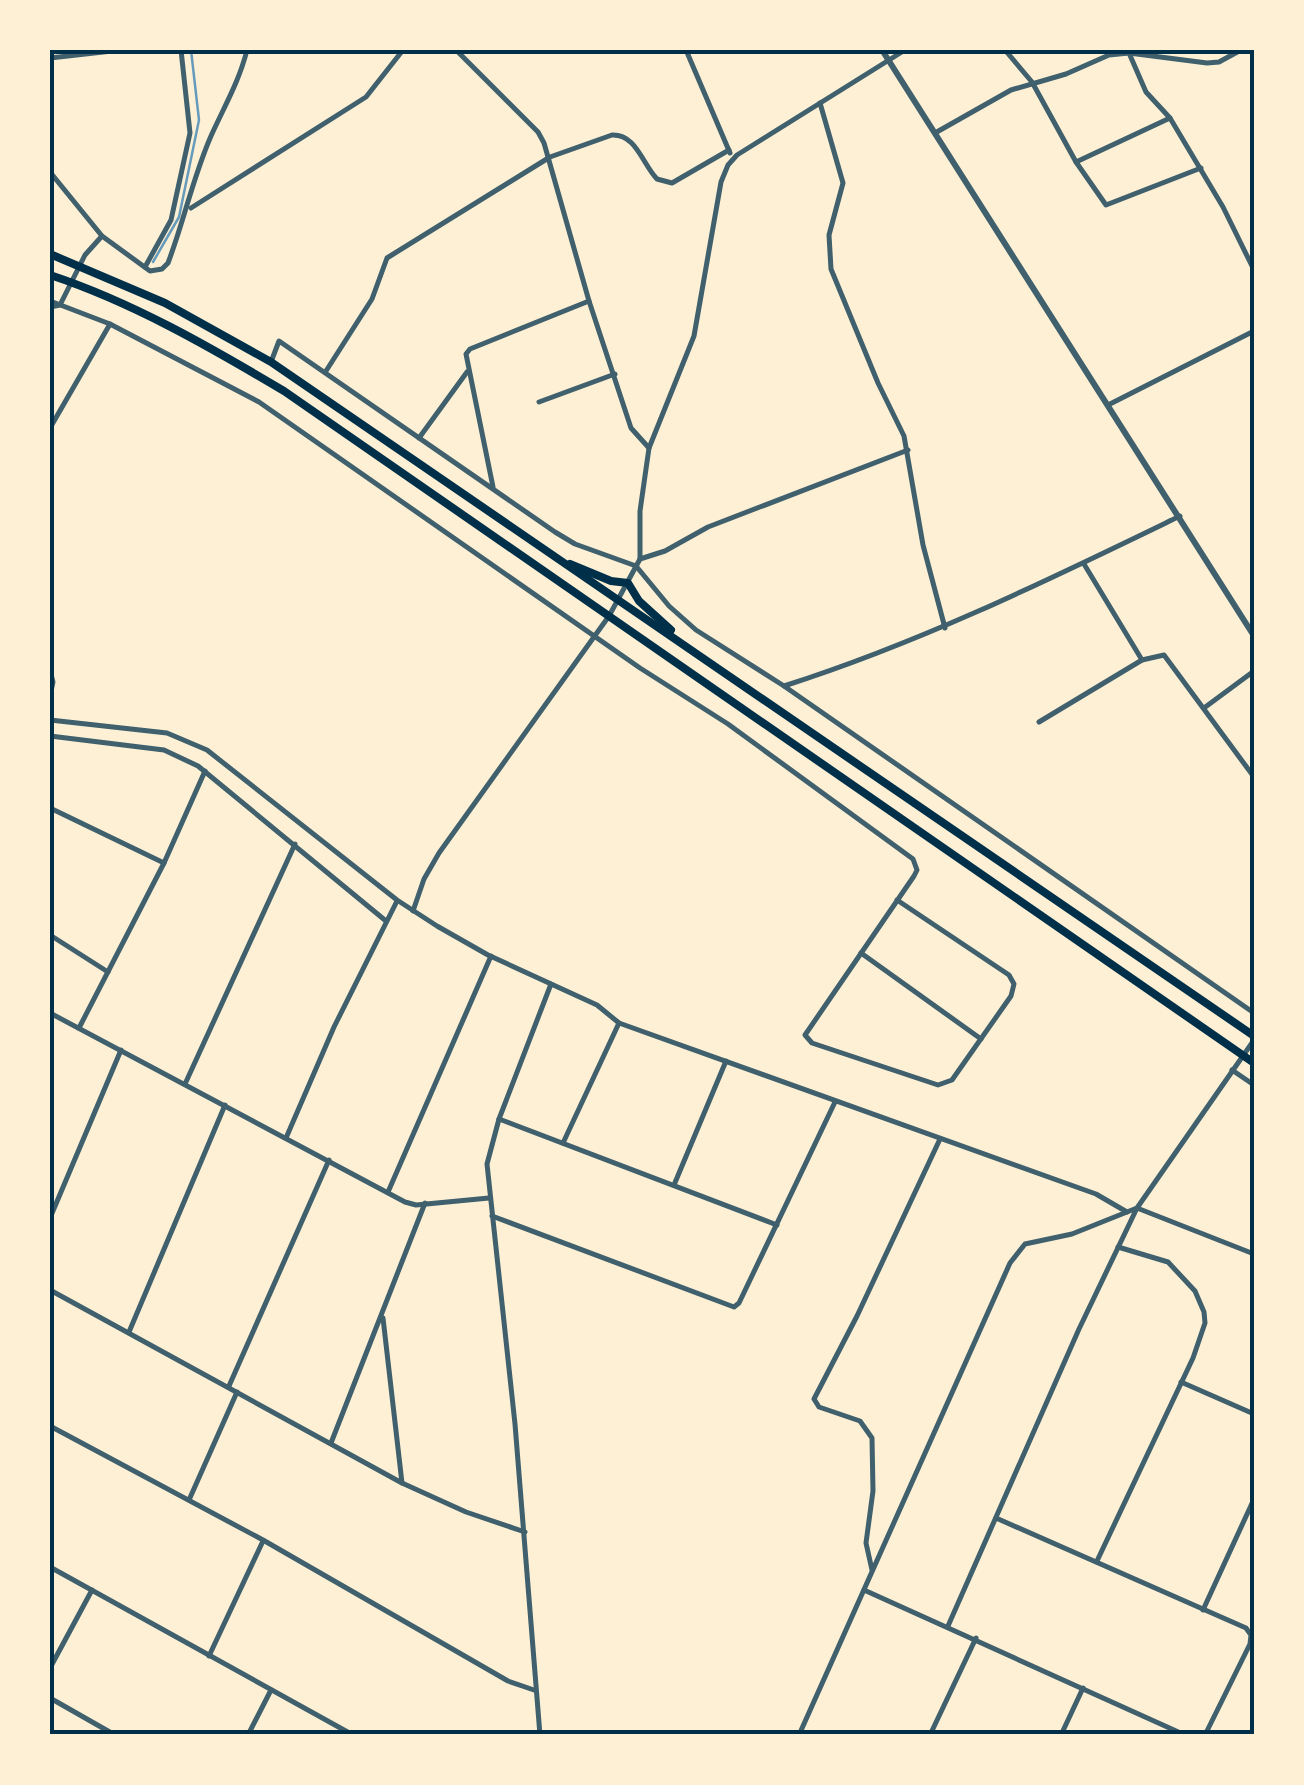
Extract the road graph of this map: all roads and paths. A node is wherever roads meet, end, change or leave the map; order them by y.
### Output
1 (121, 50) edge
2 (182, 50) edge
3 (247, 50) edge
4 (403, 50) edge
5 (456, 50) edge
6 (686, 50) edge
7 (882, 50) edge
8 (905, 50) edge
9 (1005, 50) edge
10 (1241, 50) edge
11 (1129, 51) edge
12 (50, 58) edge
13 (888, 60) junction
14 (1032, 82) junction
15 (820, 103) junction
16 (1170, 118) junction
17 (935, 133) junction
18 (729, 150) junction
19 (550, 156) junction
20 (185, 158) junction
21 (732, 159) junction
22 (202, 161) junction
23 (1076, 162) junction
24 (1201, 168) junction
25 (50, 172) edge
26 (188, 210) junction
27 (102, 236) junction
28 (50, 254) edge
29 (81, 266) junction
30 (144, 267) junction
31 (1254, 270) edge
32 (50, 274) edge
33 (73, 284) junction
34 (590, 300) junction
35 (50, 304) edge
36 (60, 305) junction
37 (110, 324) junction
38 (1254, 331) edge
39 (271, 362) junction
40 (468, 370) junction
41 (325, 372) junction
42 (615, 374) junction
43 (538, 402) dead end
44 (1108, 405) junction
45 (52, 417) edge
46 (50, 428) edge
47 (419, 438) junction
48 (648, 448) junction
49 (908, 450) junction
50 (493, 490) junction
51 (1180, 516) junction
52 (640, 559) junction
53 (566, 563) junction
54 (1084, 563) junction
55 (636, 566) junction
56 (628, 583) junction
57 (619, 600) junction
58 (609, 616) junction
59 (945, 628) junction
60 (594, 634) junction
61 (1254, 636) edge
62 (679, 640) junction
63 (1142, 660) junction
64 (50, 670) edge
65 (1254, 671) edge
66 (784, 686) junction
67 (50, 696) edge
68 (1204, 708) junction
69 (50, 720) edge
70 (1039, 722) dead end
71 (50, 736) edge
72 (205, 771) junction
73 (1254, 777) edge
74 (50, 808) edge
75 (295, 844) junction
76 (164, 863) junction
77 (398, 900) junction
78 (898, 900) junction
79 (412, 910) junction
80 (386, 921) junction
81 (50, 935) edge
82 (861, 953) junction
83 (490, 956) junction
84 (108, 972) junction
85 (551, 984) junction
86 (50, 1013) edge
87 (1254, 1013) edge
88 (619, 1024) junction
89 (79, 1028) junction
90 (1254, 1038) edge
91 (981, 1039) junction
92 (120, 1050) junction
93 (1242, 1054) junction
94 (726, 1060) junction
95 (1254, 1063) edge
96 (1231, 1069) junction
97 (185, 1084) junction
98 (1254, 1085) edge
99 (835, 1102) junction
100 (225, 1105) junction
101 (499, 1119) junction
102 (286, 1138) junction
103 (940, 1139) junction
104 (563, 1143) junction
105 (329, 1160) junction
106 (674, 1185) junction
107 (388, 1192) junction
108 (489, 1198) junction
109 (425, 1204) junction
110 (1137, 1208) junction
111 (1127, 1212) junction
112 (492, 1216) junction
113 (50, 1218) edge
114 (777, 1225) junction
115 (1118, 1247) junction
116 (1254, 1254) edge
117 (50, 1290) edge
118 (382, 1316) junction
119 (129, 1332) junction
120 (1181, 1382) junction
121 (228, 1387) junction
122 (238, 1392) junction
123 (1254, 1414) edge
124 (50, 1426) edge
125 (331, 1444) junction
126 (402, 1484) junction
127 (1254, 1499) edge
128 (189, 1500) junction
129 (996, 1518) junction
130 (525, 1532) junction
131 (264, 1540) junction
132 (1097, 1562) junction
133 (50, 1567) edge
134 (872, 1571) junction
135 (92, 1590) junction
136 (864, 1590) junction
137 (1203, 1610) junction
138 (948, 1626) junction
139 (976, 1638) junction
140 (209, 1656) junction
141 (50, 1668) edge
142 (1083, 1688) junction
143 (271, 1690) junction
144 (534, 1690) junction
145 (50, 1698) edge
146 (105, 1729) junction
147 (540, 1734) edge
148 (99, 1735) edge
149 (116, 1735) edge
150 (248, 1735) edge
151 (353, 1735) edge
152 (548, 1735) edge
153 (799, 1735) edge
154 (930, 1735) edge
155 (1061, 1735) edge
156 (1185, 1735) edge
157 (1206, 1735) edge

1 - 12 street
2 - 20 street
3 - 22 street
4 - 26 street
5 - 19 street
6 - 18 street
7 - 13 street
8 - 13 street
9 - 14 street
10 - 11 street
11 - 14 street
11 - 16 street
13 - 15 street
13 - 17 street
14 - 17 street
14 - 23 street
15 - 21 street
15 - 49 street
16 - 23 street
16 - 24 street
17 - 44 street
18 - 19 street
18 - 21 street
19 - 34 street
19 - 41 street
20 - 22 street
20 - 30 street
21 - 48 street
22 - 26 street
23 - 24 street
24 - 31 street
25 - 27 street
26 - 30 street
27 - 29 street
27 - 30 street
28 - 29 main road
29 - 33 street
29 - 39 main road
32 - 33 main road
33 - 36 street
33 - 58 main road
34 - 40 street
34 - 42 street
35 - 36 street
36 - 37 street
37 - 45 street
37 - 60 street
38 - 44 street
39 - 41 street
39 - 53 main road
40 - 47 street
40 - 50 street
41 - 47 street
42 - 43 street
42 - 48 street
44 - 51 street
45 - 46 street
47 - 50 street
48 - 52 street
49 - 52 street
49 - 59 street
50 - 55 street
51 - 54 street
51 - 61 street
52 - 55 street
53 - 56 main road
53 - 57 main road
54 - 59 street
54 - 63 street
55 - 56 street
55 - 66 street
56 - 57 street
56 - 62 main road
57 - 58 street
57 - 62 main road
58 - 60 street
58 - 93 main road
59 - 66 street
60 - 78 street
60 - 79 street
62 - 90 main road
63 - 68 street
63 - 70 street
64 - 67 street
65 - 68 street
66 - 87 street
68 - 73 street
69 - 77 street
71 - 72 street
72 - 75 street
72 - 76 street
74 - 76 street
75 - 80 street
75 - 97 street
76 - 84 street
77 - 79 street
77 - 80 street
78 - 82 street
78 - 91 street
79 - 83 street
80 - 102 street
81 - 84 street
82 - 91 street
82 - 91 street
83 - 85 street
83 - 107 street
84 - 89 street
85 - 88 street
85 - 101 street
86 - 89 street
88 - 94 street
88 - 104 street
89 - 92 street
90 - 93 street
92 - 97 street
92 - 113 street
93 - 95 main road
93 - 96 street
94 - 99 street
94 - 106 street
96 - 98 street
96 - 110 street
97 - 100 street
99 - 103 street
99 - 114 street
100 - 102 street
100 - 119 street
101 - 104 street
101 - 108 street
102 - 105 street
103 - 111 street
103 - 134 street
104 - 106 street
105 - 107 street
105 - 121 street
106 - 114 street
107 - 109 street
108 - 109 street
108 - 112 street
109 - 118 street
110 - 111 street
110 - 115 street
110 - 116 street
111 - 134 street
112 - 114 street
112 - 130 street
115 - 120 street
115 - 129 street
117 - 119 street
118 - 125 street
118 - 126 street
119 - 121 street
120 - 123 street
120 - 132 street
121 - 122 street
122 - 125 street
122 - 128 street
124 - 128 street
125 - 126 street
126 - 130 street
127 - 137 street
128 - 131 street
129 - 132 street
129 - 138 street
130 - 144 street
131 - 140 street
131 - 144 street
132 - 137 street
133 - 135 street
134 - 136 street
135 - 140 street
135 - 141 street
136 - 138 street
136 - 153 street
137 - 157 street
138 - 139 street
139 - 142 street
139 - 154 street
140 - 143 street
142 - 155 street
142 - 156 street
143 - 150 street
143 - 151 street
144 - 147 street
145 - 146 street
146 - 148 street
146 - 149 street
147 - 152 street

